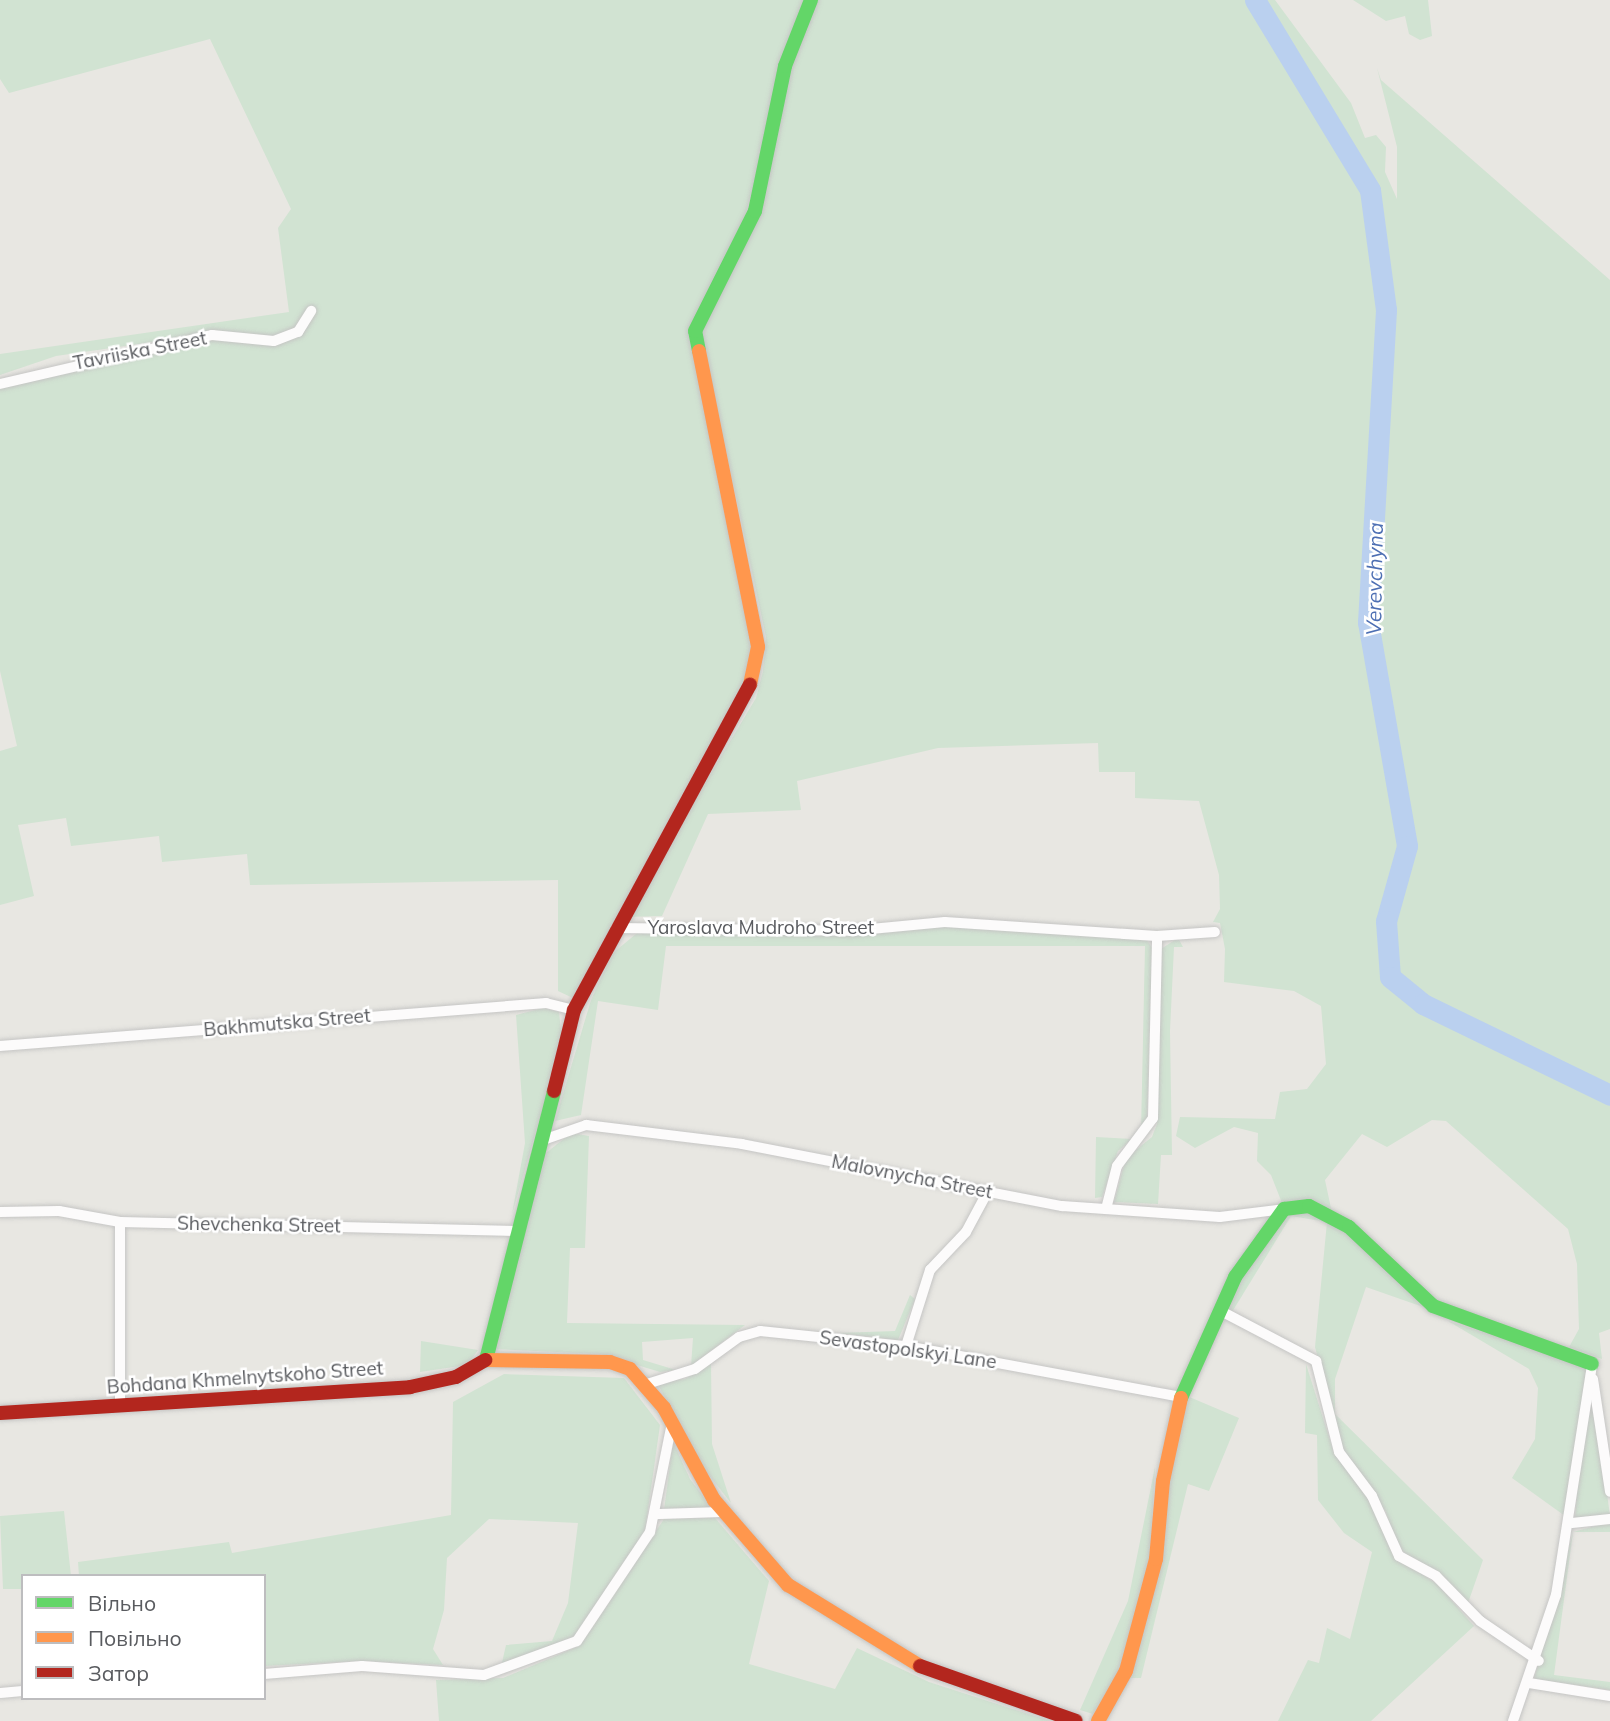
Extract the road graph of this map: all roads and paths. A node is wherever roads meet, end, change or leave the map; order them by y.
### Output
1 (811, 0) edge
2 (311, 311) dead end
3 (0, 384) edge
4 (616, 928) junction
5 (1215, 932) dead end
6 (1157, 936) junction
7 (574, 1010) junction
8 (0, 1046) edge
9 (543, 1140) junction
10 (988, 1191) junction
11 (1288, 1206) junction
12 (1106, 1209) junction
13 (0, 1212) edge
14 (120, 1222) junction
15 (518, 1231) junction
16 (1219, 1310) junction
17 (906, 1346) junction
18 (486, 1360) junction
19 (1591, 1364) junction
20 (647, 1384) junction
21 (1181, 1396) junction
22 (120, 1405) junction
23 (0, 1413) edge
24 (672, 1422) junction
25 (1610, 1492) edge
26 (724, 1511) junction
27 (657, 1514) junction
28 (1610, 1519) edge
29 (1572, 1523) junction
30 (1539, 1661) junction
31 (266, 1674) edge
32 (1529, 1683) junction
33 (21, 1691) edge
34 (0, 1693) edge
35 (1610, 1696) edge
36 (1076, 1721) edge
37 (1098, 1721) edge
38 (1513, 1721) edge

1 - 4 street
2 - 3 street, Tavriiska Street
4 - 6 street, Yaroslava Mudroho Street
4 - 7 street
5 - 6 street, Yaroslava Mudroho Street
6 - 12 street
7 - 8 street, Bakhmutska Street
7 - 9 street
9 - 10 street, Malovnycha Street
9 - 15 street
10 - 12 street, Malovnycha Street
10 - 17 street
11 - 12 street, Malovnycha Street
11 - 16 street
11 - 19 street
13 - 14 street, Shevchenka Street
14 - 15 street, Shevchenka Street
14 - 22 street
15 - 18 street
16 - 21 street
16 - 30 street
17 - 20 street, Sevastopolskyi Lane
17 - 21 street, Sevastopolskyi Lane
18 - 20 street
18 - 22 street, Bohdana Khmelnytskoho Street
19 - 25 street
19 - 29 street
20 - 24 street
21 - 37 street
22 - 23 street, Bohdana Khmelnytskoho Street
24 - 26 street
24 - 27 street
26 - 27 street
26 - 36 street
27 - 31 street
28 - 29 street
29 - 30 street
30 - 32 street
32 - 35 street
32 - 38 street
33 - 34 street

